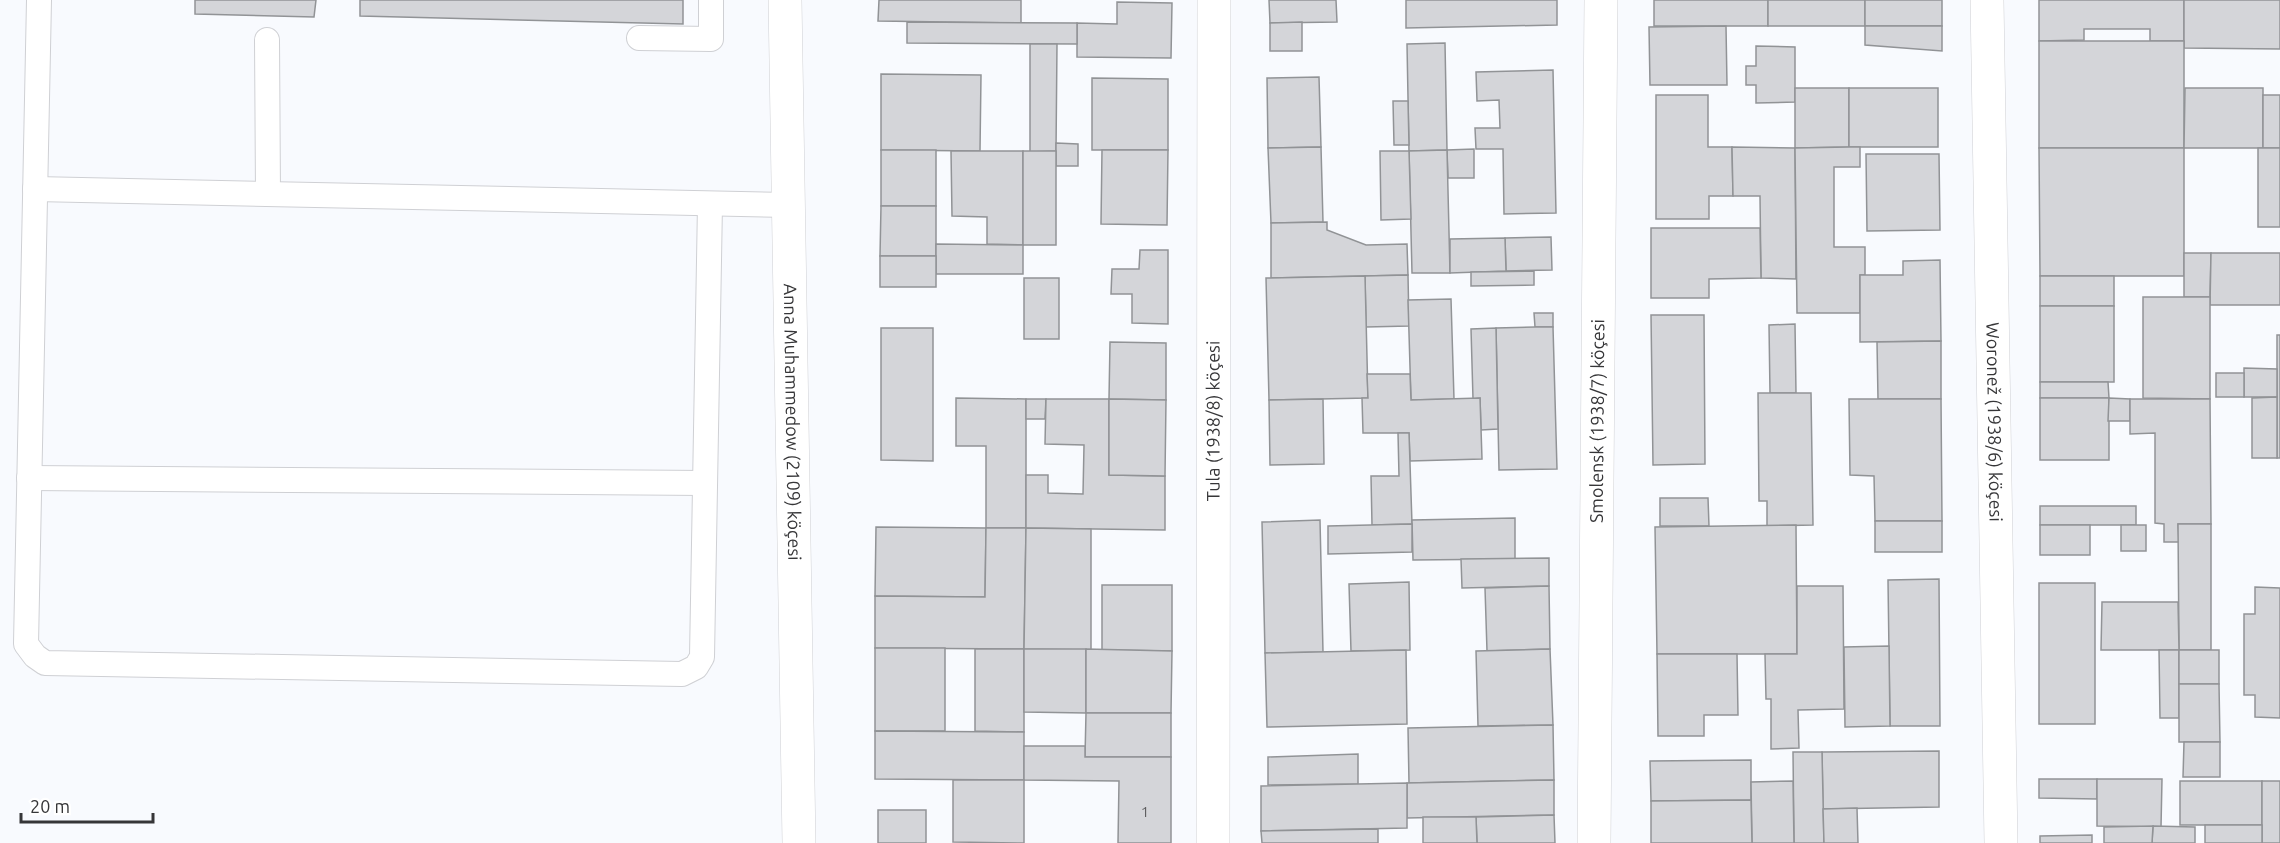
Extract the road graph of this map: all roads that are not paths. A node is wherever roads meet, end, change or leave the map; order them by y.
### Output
1 (39, 0) edge
2 (711, 0) edge
3 (785, 0) edge
4 (1214, 0) edge
5 (1601, 0) edge
6 (1988, 0) edge
7 (639, 38) dead end
8 (267, 40) dead end
9 (36, 189) junction
10 (268, 194) junction
11 (710, 204) junction
12 (789, 205) junction
13 (29, 478) junction
14 (705, 483) junction
15 (799, 843) edge
16 (1213, 843) edge
17 (1594, 843) edge
18 (2001, 843) edge

1 - 9 lane
2 - 7 lane
3 - 12 street, Anna Muhammedow (2109) köçesi
4 - 16 street, Tula (1938/8) köçesi
5 - 17 street, Smolensk (1938/7) köçesi
6 - 18 street, Woronež (1938/6) köçesi
8 - 10 lane
9 - 10 lane
9 - 13 lane
10 - 11 lane
11 - 12 lane
11 - 14 lane
12 - 15 street, Anna Muhammedow (2109) köçesi
13 - 14 lane
13 - 14 lane

